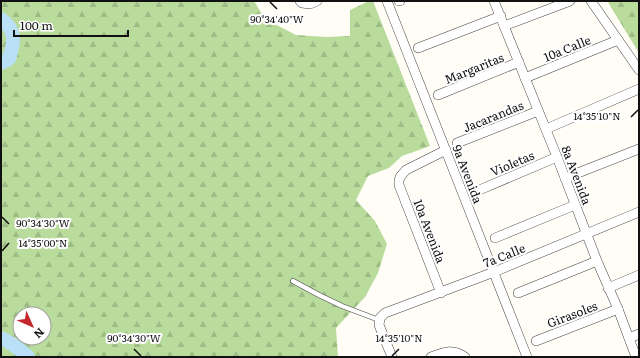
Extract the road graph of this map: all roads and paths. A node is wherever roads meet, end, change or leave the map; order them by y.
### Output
1 (317, 1) edge
2 (387, 1) edge
3 (494, 1) edge
4 (570, 1) edge
5 (591, 1) edge
6 (301, 2) edge
7 (501, 16) junction
8 (504, 26) junction
9 (618, 40) junction
10 (418, 48) dead end
11 (519, 62) junction
12 (639, 70) edge
13 (525, 78) junction
14 (639, 90) edge
15 (438, 95) dead end
16 (538, 111) junction
17 (546, 129) junction
18 (457, 143) dead end
19 (639, 149) edge
20 (446, 150) junction
21 (557, 157) junction
22 (565, 178) junction
23 (476, 191) dead end
24 (575, 205) junction
25 (639, 212) edge
26 (587, 234) junction
27 (495, 238) dead end
28 (597, 261) junction
29 (494, 272) junction
30 (639, 275) edge
31 (293, 281) dead end
32 (608, 288) junction
33 (441, 293) junction
34 (518, 293) dead end
35 (618, 310) junction
36 (379, 320) junction
37 (639, 334) edge
38 (629, 338) junction
39 (536, 341) dead end
40 (461, 355) edge
41 (392, 357) edge
42 (431, 357) edge
43 (527, 357) edge
44 (636, 357) edge

1 - 6 street
2 - 20 street, 9a Avenida
3 - 7 street, 8a Avenida
4 - 8 street
5 - 9 street
7 - 8 street, 8a Avenida
7 - 10 street
8 - 11 street, 8a Avenida
9 - 12 street
9 - 13 street, 10a Calle
11 - 13 street, 8a Avenida
11 - 15 street, Margaritas
13 - 16 street, 8a Avenida
14 - 17 street
16 - 17 street, 8a Avenida
16 - 18 street, Jacarandas
17 - 21 street, 8a Avenida
19 - 22 street
20 - 29 street, 9a Avenida
20 - 33 street, 10a Avenida
21 - 22 street, 8a Avenida
21 - 23 street, Violetas
22 - 24 street, 8a Avenida
24 - 26 street, 8a Avenida
24 - 27 street
25 - 26 street, 7a Calle
26 - 28 street, 8a Avenida
26 - 29 street, 7a Calle
28 - 32 street, 8a Avenida
28 - 34 street
29 - 33 street, 7a Calle
29 - 43 street, 9a Avenida
30 - 32 street
31 - 36 lane
32 - 35 street, 8a Avenida
33 - 36 street, 7a Calle
35 - 38 street, 8a Avenida
35 - 39 street, Girasoles
36 - 41 street
37 - 38 street
38 - 44 street, 8a Avenida
40 - 42 street

